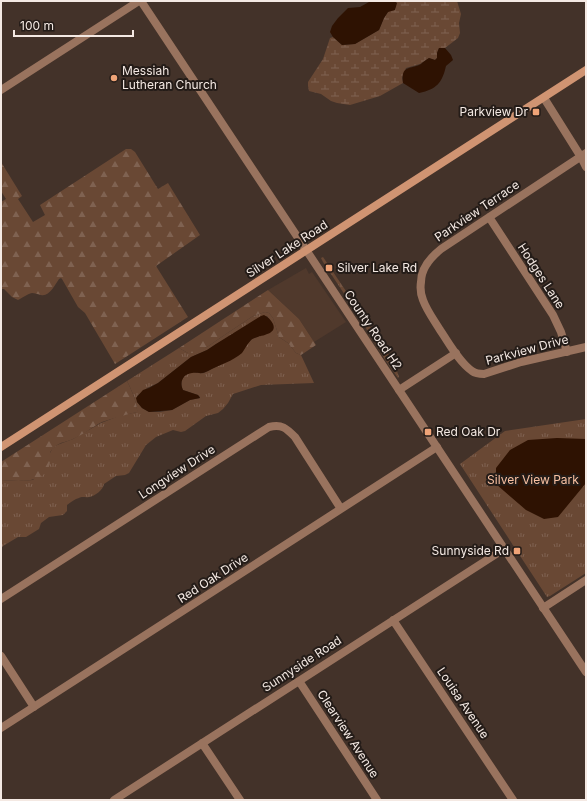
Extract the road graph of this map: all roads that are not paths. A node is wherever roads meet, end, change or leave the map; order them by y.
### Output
1 (140, 1) edge
2 (586, 70) edge
3 (1, 90) edge
4 (544, 98) junction
5 (583, 155) edge
6 (586, 167) edge
7 (489, 217) junction
8 (306, 251) junction
9 (586, 347) edge
10 (567, 352) junction
11 (456, 353) junction
12 (399, 390) junction
13 (1, 447) edge
14 (437, 447) junction
15 (341, 509) junction
16 (504, 549) junction
17 (586, 580) edge
18 (1, 599) edge
19 (543, 608) junction
20 (393, 620) junction
21 (1, 656) edge
22 (586, 672) edge
23 (299, 681) junction
24 (34, 707) junction
25 (1, 728) edge
26 (202, 743) junction
27 (114, 800) edge
28 (240, 800) edge
29 (377, 800) edge
30 (513, 800) edge

1 - 3 street
1 - 8 street, County Road H2
2 - 4 main road, Silver Lake Road
4 - 5 street
4 - 8 main road, Silver Lake Road
5 - 6 street
5 - 7 street, Parkview Terrace
7 - 10 street, Hodges Lane
7 - 11 street, Parkview Terrace
8 - 12 street, County Road H2
8 - 13 main road, Silver Lake Road
9 - 10 street, Parkview Drive
10 - 11 street, Parkview Drive
11 - 12 street
12 - 14 street, County Road H2
14 - 15 street, Red Oak Drive
14 - 16 street, County Road H2
15 - 18 street, Longview Drive
15 - 24 street, Red Oak Drive
16 - 19 street, County Road H2
16 - 20 street, Sunnyside Road
17 - 19 street
19 - 22 street, County Road H2
20 - 23 street, Sunnyside Road
20 - 30 street, Louisa Avenue
21 - 24 street
23 - 26 street, Sunnyside Road
23 - 29 street, Clearview Avenue
24 - 25 street, Red Oak Drive
26 - 27 street, Sunnyside Road
26 - 28 street

